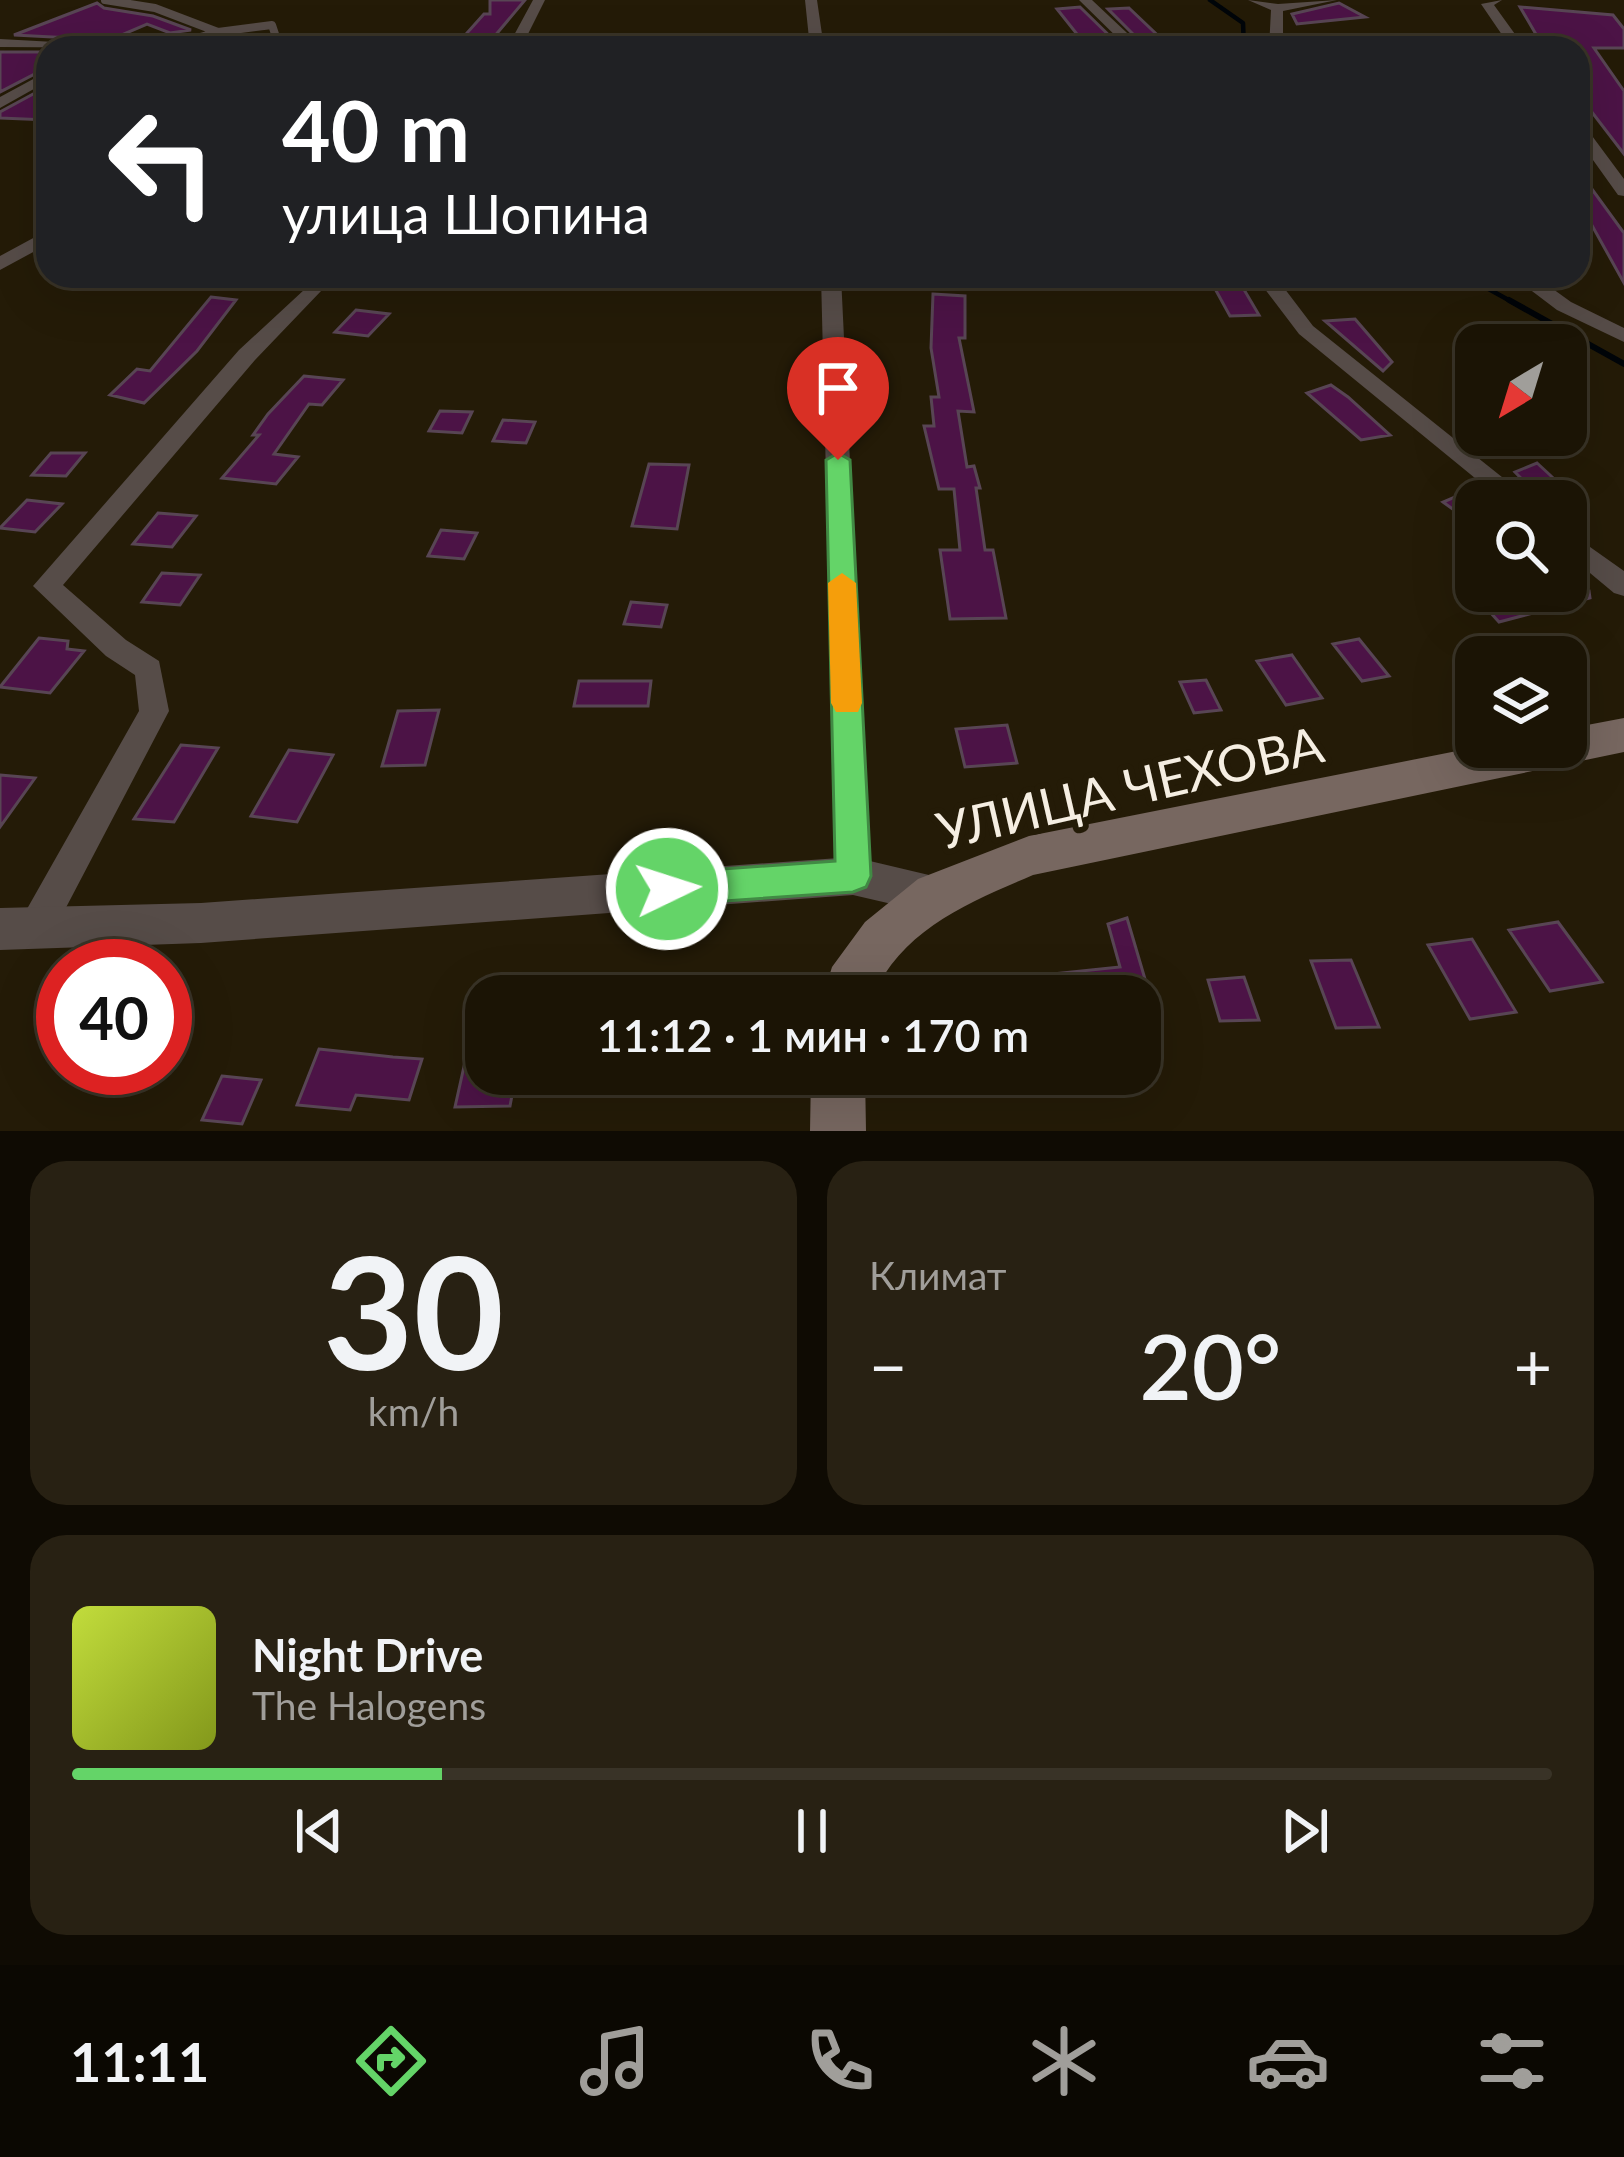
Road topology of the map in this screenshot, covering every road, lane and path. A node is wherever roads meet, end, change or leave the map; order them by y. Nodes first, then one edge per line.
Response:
1 (105, 0) edge
2 (170, 0) edge
3 (539, 0) edge
4 (812, 0) edge
5 (1085, 0) edge
6 (1254, 0) edge
7 (1331, 0) edge
8 (1496, 0) edge
9 (155, 8) junction
10 (1277, 8) junction
11 (218, 32) junction
12 (204, 36) edge
13 (274, 36) edge
14 (520, 36) edge
15 (816, 36) edge
16 (1123, 36) edge
17 (1276, 36) edge
18 (1510, 36) edge
19 (0, 43) edge
20 (36, 45) edge
21 (36, 82) edge
22 (4, 100) edge
23 (36, 100) edge
24 (1590, 144) edge
25 (1624, 191) edge
26 (36, 243) edge
27 (0, 263) edge
28 (313, 288) edge
29 (831, 288) edge
30 (1274, 288) edge
31 (1539, 288) edge
32 (1624, 335) edge
33 (1493, 480) edge
34 (1587, 556) edge
35 (1624, 586) edge
36 (1624, 735) edge
37 (1587, 743) edge
38 (1462, 768) edge
39 (853, 876) junction
40 (935, 894) junction
41 (18, 928) edge
42 (856, 975) edge
43 (838, 1095) edge
44 (838, 1131) edge

1 - 9 lane
2 - 9 lane
3 - 14 street
4 - 15 street
5 - 16 street
6 - 10 street
7 - 10 street
8 - 18 street
9 - 11 lane
10 - 17 street
11 - 12 lane
11 - 13 lane
19 - 20 street
21 - 22 street
22 - 23 street
24 - 25 street
26 - 27 street
28 - 41 street
29 - 39 street
30 - 33 street
31 - 32 street
34 - 35 street
36 - 37 main road, УЛИЦА ЧЕХОВА
38 - 40 main road, УЛИЦА ЧЕХОВА
39 - 40 street, УЛИЦА ЧЕХОВА
39 - 41 street, УЛИЦА ЧЕХОВА
40 - 42 main road
43 - 44 main road

